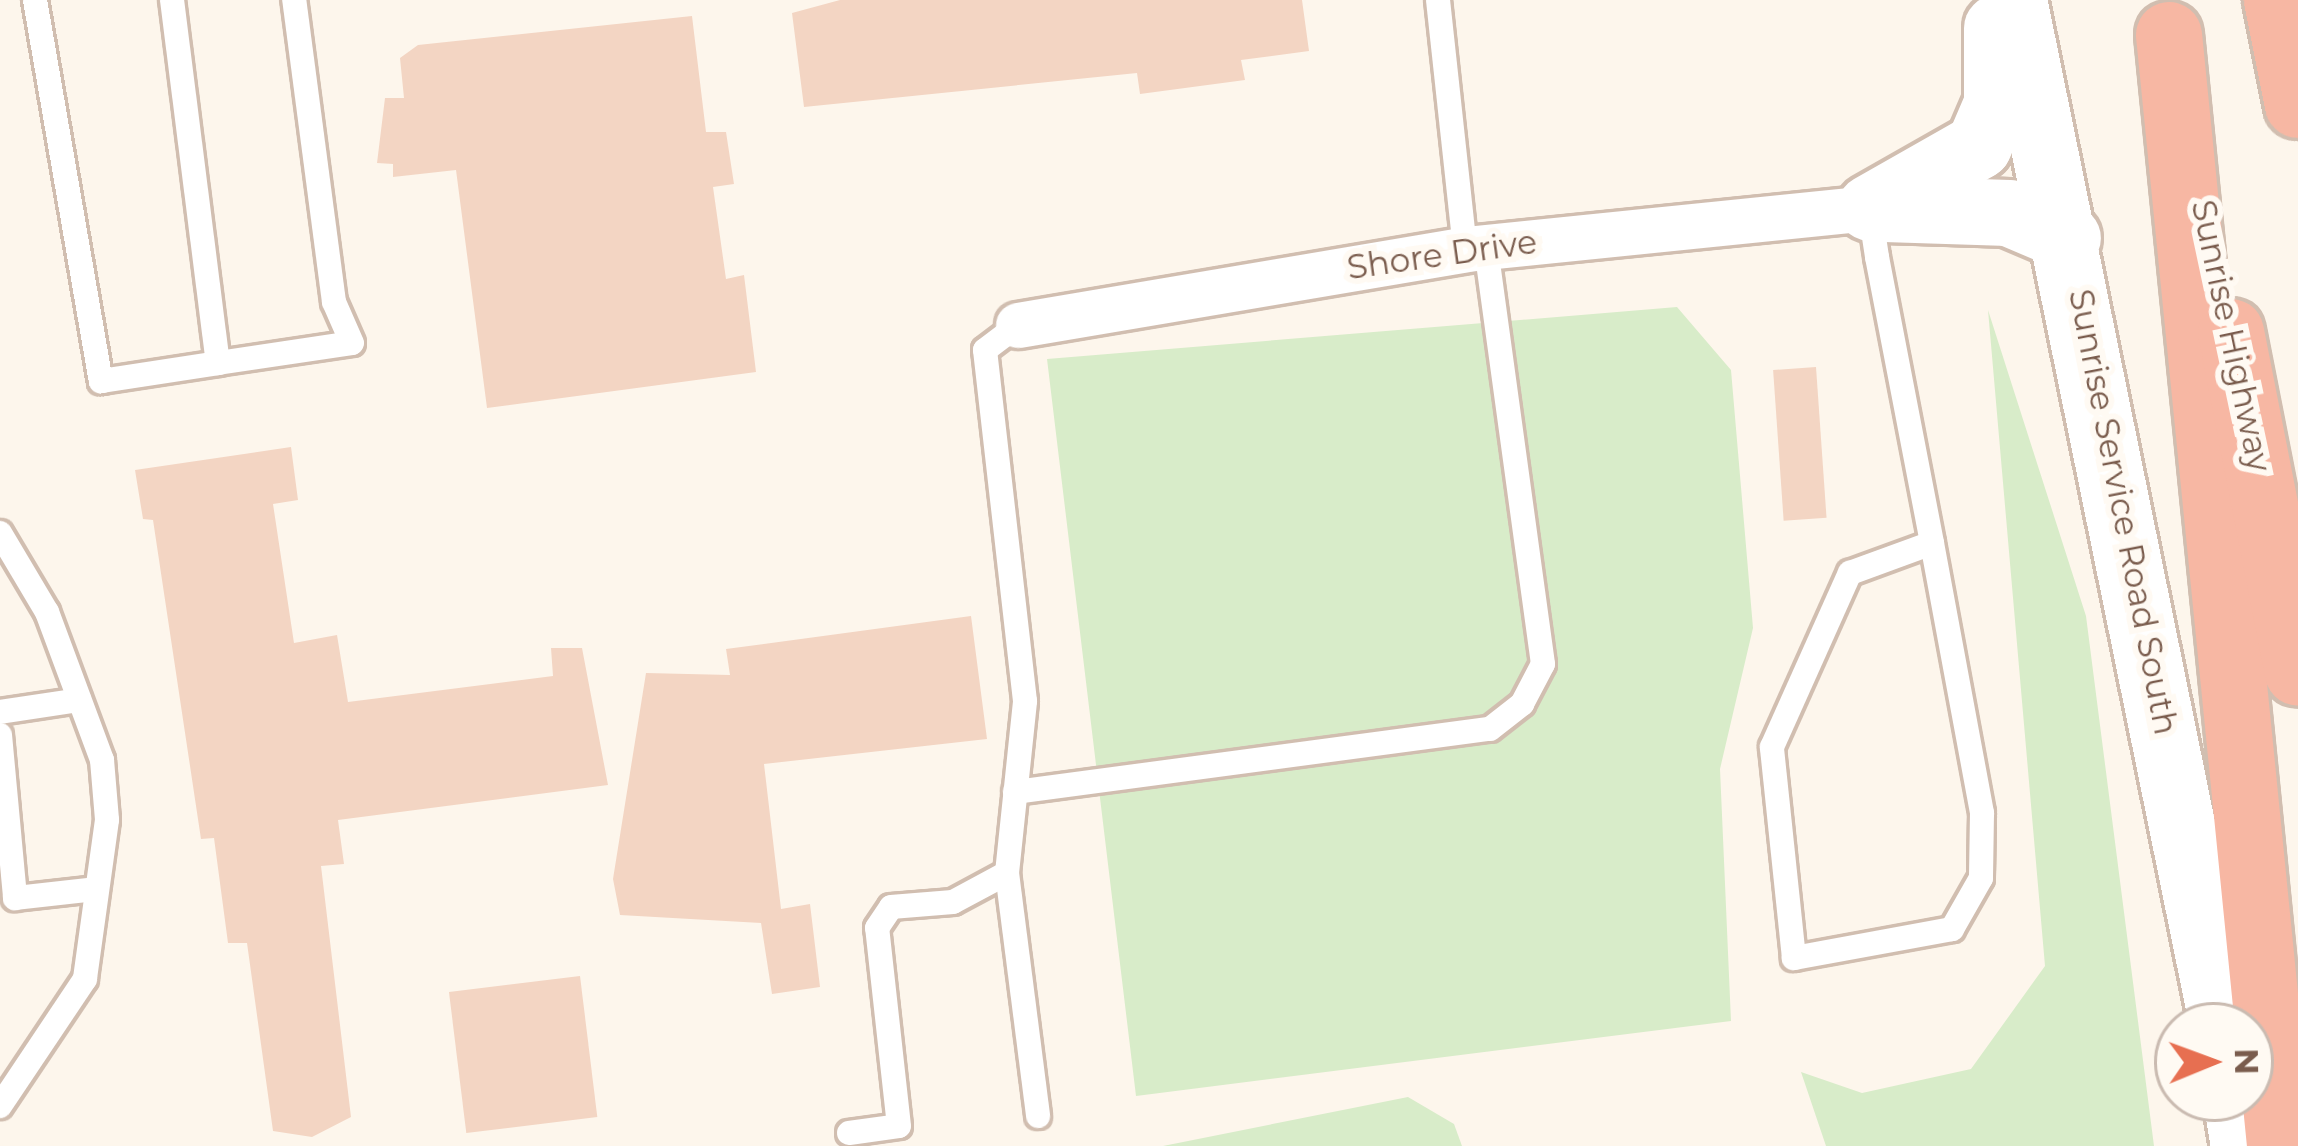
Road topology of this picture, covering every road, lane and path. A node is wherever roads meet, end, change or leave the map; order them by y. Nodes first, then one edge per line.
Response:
1 (35, 0) edge
2 (172, 0) edge
3 (294, 0) edge
4 (1438, 0) edge
5 (1994, 0) edge
6 (2014, 0) edge
7 (2277, 0) edge
8 (2165, 18) edge
9 (2298, 105) edge
10 (1870, 208) junction
11 (2068, 238) junction
12 (1475, 247) junction
13 (1018, 325) joint
14 (218, 363) junction
15 (0, 533) edge
16 (1932, 543) junction
17 (2298, 672) edge
18 (79, 700) junction
19 (0, 712) edge
20 (0, 735) edge
21 (1016, 792) junction
22 (1007, 873) junction
23 (97, 889) junction
24 (2218, 1002) edge
25 (0, 1106) edge
26 (1038, 1115) dead end
27 (849, 1132) dead end
28 (2280, 1146) edge

1 - 14 lane
2 - 14 lane
3 - 14 lane
4 - 12 lane
5 - 10 main road
6 - 11 main road, Sunrise Service Road South
7 - 9 highway
8 - 17 highway, Sunrise Highway
8 - 28 highway
10 - 11 main road
10 - 12 street, Shore Drive
10 - 16 lane
11 - 24 main road, Sunrise Service Road South
12 - 13 street, Shore Drive
12 - 21 lane
13 - 21 lane
15 - 18 lane
16 - 16 lane
18 - 19 lane
18 - 23 lane
20 - 23 lane
21 - 22 lane
22 - 26 lane
22 - 27 lane
23 - 25 lane

